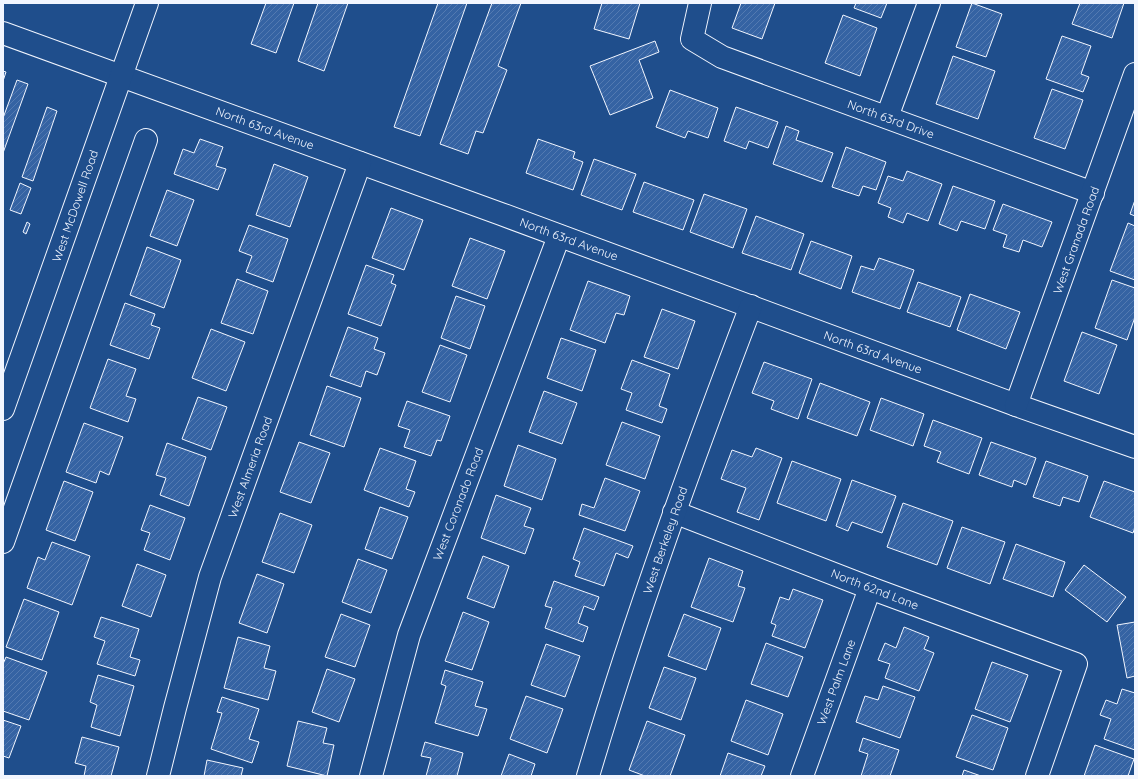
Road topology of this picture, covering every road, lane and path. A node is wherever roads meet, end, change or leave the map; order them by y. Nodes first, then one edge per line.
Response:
1 (147, 3) edge
2 (700, 3) edge
3 (929, 3) edge
4 (3, 33) edge
5 (1135, 74) edge
6 (121, 77) junction
7 (887, 117) junction
8 (146, 140) dead end
9 (360, 163) junction
10 (1093, 193) junction
11 (559, 236) junction
12 (751, 306) junction
13 (1016, 405) junction
14 (3, 409) edge
15 (1135, 447) edge
16 (674, 512) junction
17 (3, 542) edge
18 (870, 588) junction
19 (158, 776) edge
20 (371, 776) edge
21 (588, 776) edge
22 (802, 776) edge
23 (1037, 776) edge

1 - 6 street, West McDowell Road
2 - 7 street, North 63rd Drive
3 - 7 street
4 - 6 street, North 63rd Avenue
5 - 10 street, West Granada Road
6 - 9 street, North 63rd Avenue
6 - 14 street, West McDowell Road
7 - 10 street, North 63rd Drive
8 - 17 street
9 - 11 street, North 63rd Avenue
9 - 19 street, West Almeria Road
10 - 13 street, West Granada Road
11 - 12 street, North 63rd Avenue
11 - 20 street, West Coronado Road
12 - 13 street, North 63rd Avenue
12 - 16 street, West Berkeley Road
13 - 15 street, North 63rd Avenue
16 - 18 street, North 62nd Lane
16 - 21 street, West Berkeley Road
18 - 22 street, West Palm Lane
18 - 23 street, North 62nd Lane

